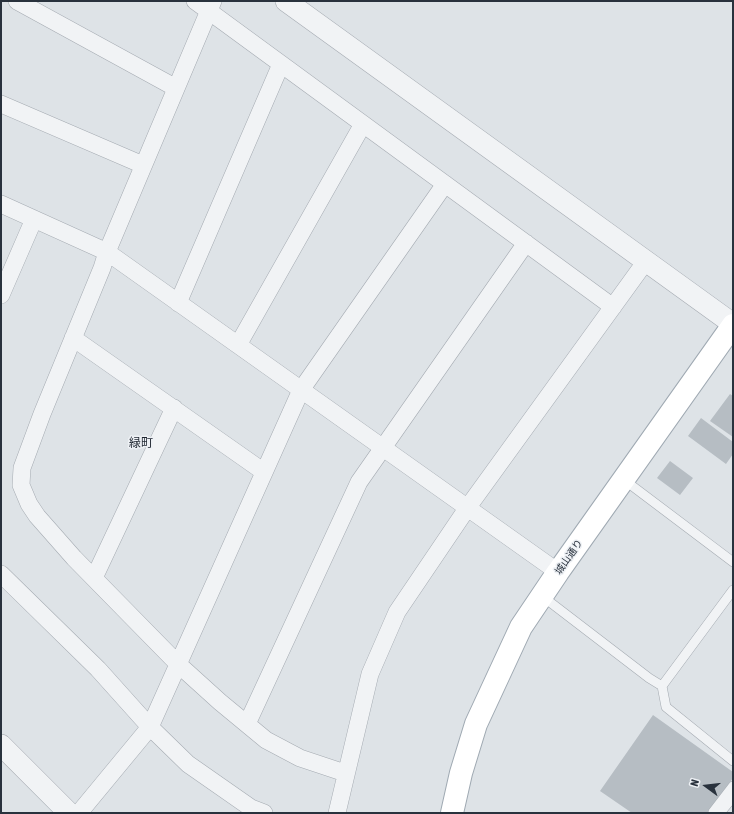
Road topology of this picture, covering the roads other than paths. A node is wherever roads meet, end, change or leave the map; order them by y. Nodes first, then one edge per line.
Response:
1 (17, 1) edge
2 (195, 1) edge
3 (286, 1) edge
4 (211, 6) edge
5 (281, 64) junction
6 (176, 88) junction
7 (1, 104) edge
8 (363, 124) junction
9 (143, 165) junction
10 (445, 184) junction
11 (1, 204) edge
12 (34, 219) junction
13 (526, 243) junction
14 (107, 252) junction
15 (646, 261) junction
16 (1, 295) edge
17 (178, 303) junction
18 (613, 307) junction
19 (733, 325) edge
20 (74, 338) junction
21 (238, 346) junction
22 (301, 390) junction
23 (174, 408) junction
24 (382, 447) junction
25 (264, 472) junction
26 (623, 479) junction
27 (468, 507) junction
28 (733, 562) edge
29 (558, 572) junction
30 (1, 574) edge
31 (94, 578) junction
32 (733, 590) edge
33 (542, 596) junction
34 (178, 664) junction
35 (662, 686) junction
36 (247, 724) junction
37 (150, 727) junction
38 (1, 745) edge
39 (733, 761) edge
40 (345, 773) junction
41 (733, 786) edge
42 (733, 797) edge
43 (69, 813) edge
44 (79, 813) edge
45 (264, 813) edge
46 (337, 813) edge
47 (452, 813) edge
48 (715, 813) edge
49 (720, 813) edge

1 - 6 street
2 - 4 street
3 - 15 street
4 - 5 street
4 - 6 street
5 - 8 street
5 - 17 street
6 - 9 street
7 - 9 street
8 - 10 street
8 - 21 street
9 - 14 street
10 - 13 street
10 - 22 street
11 - 12 street
12 - 14 street
12 - 16 street
13 - 18 street
13 - 24 street
14 - 17 street
14 - 20 street
15 - 18 street
15 - 19 street
17 - 21 street
18 - 27 street
19 - 26 main road, 城山通り
20 - 23 street
20 - 31 street
21 - 22 street
22 - 24 street
22 - 25 street
23 - 25 street
23 - 31 street
24 - 27 street
24 - 36 street
25 - 34 street
26 - 28 lane
26 - 29 main road, 城山通り
27 - 29 street
27 - 40 street
29 - 33 main road, 城山通り
30 - 37 street
31 - 34 street
32 - 35 lane
33 - 35 lane
33 - 47 main road, 城山通り
34 - 36 street
34 - 37 street
35 - 39 lane
36 - 40 street
37 - 44 street
37 - 45 street
38 - 43 street
40 - 46 street
41 - 48 lane
42 - 49 lane

